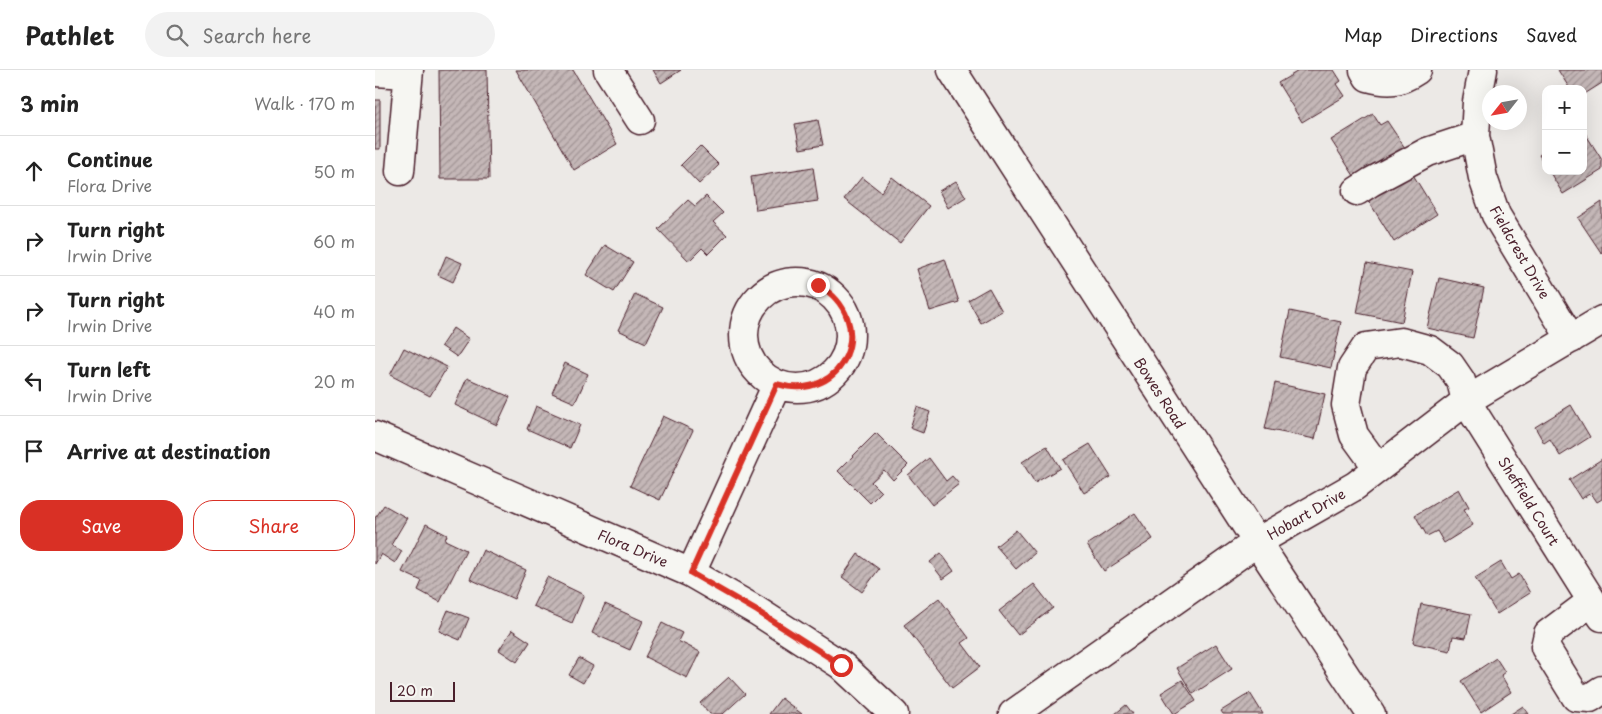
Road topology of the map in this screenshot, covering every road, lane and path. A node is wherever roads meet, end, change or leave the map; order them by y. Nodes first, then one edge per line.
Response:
1 (608, 70) edge
2 (952, 70) edge
3 (1364, 70) edge
4 (1417, 70) edge
5 (1483, 70) edge
6 (375, 72) edge
7 (408, 72) edge
8 (640, 120) dead end
9 (1475, 136) junction
10 (400, 172) dead end
11 (1357, 191) dead end
12 (1602, 320) edge
13 (1571, 339) junction
14 (777, 384) dead end
15 (1466, 401) junction
16 (375, 436) edge
17 (1379, 468) junction
18 (1257, 542) junction
19 (691, 573) junction
20 (1597, 609) edge
21 (1602, 690) edge
22 (894, 714) edge
23 (1013, 714) edge
24 (1371, 714) edge

1 - 8 street
2 - 18 street, Bowes Road
3 - 4 street
5 - 9 street, Fieldcrest Drive
6 - 7 street
7 - 10 street
9 - 11 street
9 - 13 street, Fieldcrest Drive
12 - 13 street, Hobart Drive
13 - 15 street, Hobart Drive
14 - 19 street
15 - 17 street, Hobart Drive
15 - 17 street
15 - 20 street, Sheffield Court
16 - 19 street, Flora Drive
17 - 18 street, Hobart Drive
18 - 23 street, Hobart Drive
18 - 24 street, Bowes Road
19 - 22 street, Flora Drive
20 - 21 street, Sheffield Court

